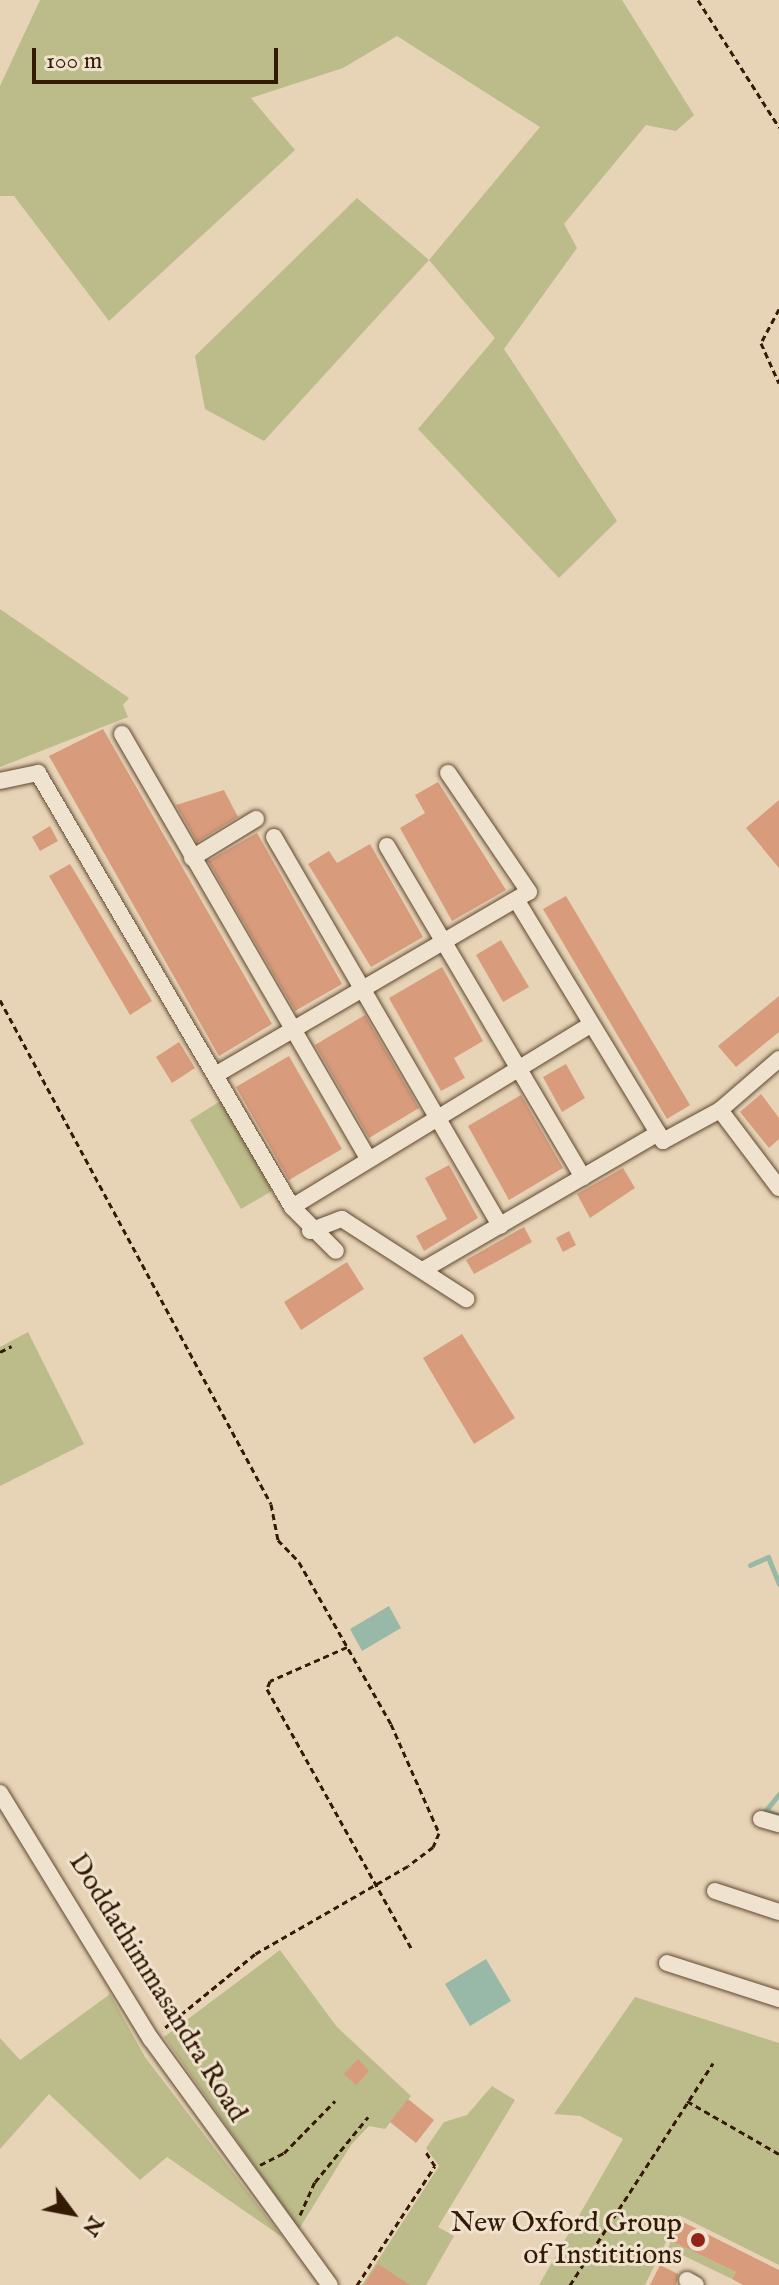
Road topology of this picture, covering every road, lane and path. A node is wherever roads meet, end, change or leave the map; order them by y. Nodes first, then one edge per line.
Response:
1 (698, 0) edge
2 (779, 127) edge
3 (779, 309) edge
4 (779, 383) edge
5 (122, 734) dead end
6 (448, 773) dead end
7 (0, 781) edge
8 (256, 819) dead end
9 (274, 837) dead end
10 (387, 846) dead end
11 (192, 858) junction
12 (517, 901) junction
13 (444, 944) junction
14 (367, 990) junction
15 (0, 1000) edge
16 (592, 1024) junction
17 (292, 1034) junction
18 (779, 1059) edge
19 (519, 1068) junction
20 (217, 1074) junction
21 (720, 1110) junction
22 (439, 1117) junction
23 (658, 1133) junction
24 (369, 1160) junction
25 (583, 1177) junction
26 (779, 1188) edge
27 (292, 1207) junction
28 (500, 1226) junction
29 (310, 1231) junction
30 (336, 1251) dead end
31 (423, 1270) junction
32 (466, 1299) dead end
33 (12, 1346) dead end
34 (0, 1352) edge
35 (347, 1647) junction
36 (0, 1793) edge
37 (761, 1819) dead end
38 (779, 1824) edge
39 (374, 1884) junction
40 (715, 1891) dead end
41 (779, 1912) edge
42 (412, 1950) dead end
43 (667, 1963) dead end
44 (779, 1999) edge
45 (151, 2039) junction
46 (713, 2063) dead end
47 (335, 2101) dead end
48 (687, 2101) junction
49 (368, 2117) dead end
50 (426, 2152) dead end
51 (779, 2154) edge
52 (245, 2172) junction
53 (290, 2230) junction
54 (330, 2285) edge
55 (357, 2285) edge
56 (570, 2285) edge

1 - 2 path
3 - 4 path
5 - 11 street
6 - 12 street
7 - 20 street
8 - 11 street
9 - 14 street
10 - 13 street
11 - 17 street
12 - 13 street
12 - 16 street
13 - 14 street
13 - 19 street
14 - 17 street
14 - 22 street
15 - 35 path
16 - 19 street
16 - 23 street
17 - 20 street
17 - 24 street
18 - 21 street
19 - 22 street
19 - 25 street
20 - 27 street
21 - 23 street
21 - 26 street
22 - 24 street
22 - 28 street
23 - 25 street
24 - 27 street
25 - 28 street
27 - 29 street
28 - 31 street
29 - 30 street
29 - 31 street
31 - 32 street
33 - 34 path
35 - 39 path
35 - 39 path
36 - 45 street, Doddathimmasandra Road
37 - 38 street
39 - 42 path
39 - 45 path
40 - 41 street
43 - 44 street
45 - 52 street, Doddathimmasandra Road
46 - 48 path
47 - 52 path
48 - 51 path
48 - 56 path
49 - 53 path
50 - 55 path
52 - 53 street, Doddathimmasandra Road
53 - 54 street, Doddathimmasandra Road

